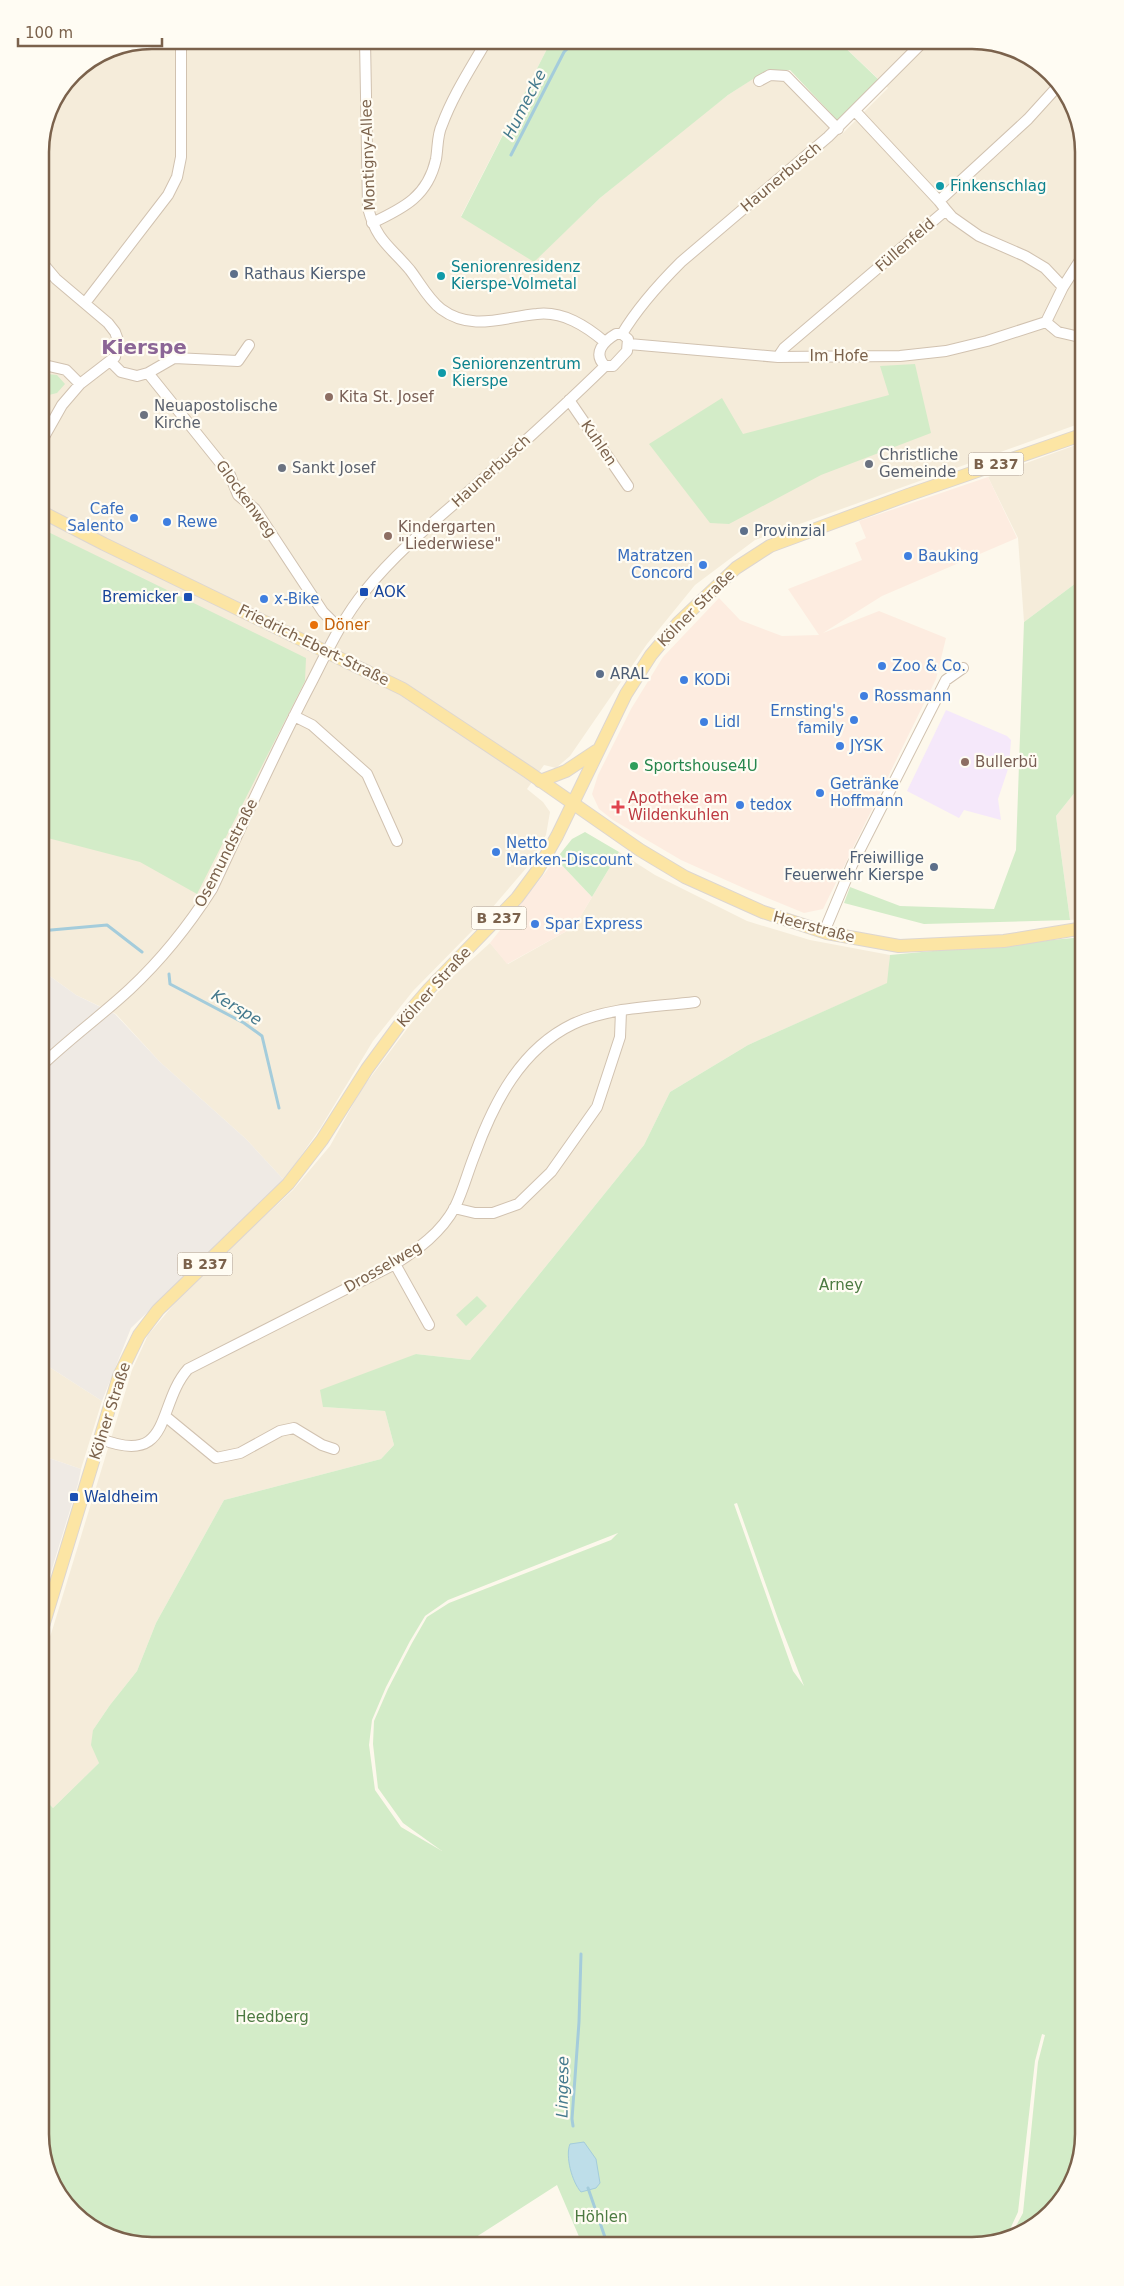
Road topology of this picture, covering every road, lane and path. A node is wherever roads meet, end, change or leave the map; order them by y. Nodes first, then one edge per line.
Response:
1 (181, 49) edge
2 (365, 49) edge
3 (482, 49) edge
4 (916, 49) edge
5 (759, 81) dead end
6 (1055, 90) edge
7 (855, 111) junction
8 (838, 129) junction
9 (939, 201) junction
10 (946, 210) junction
11 (372, 223) junction
12 (1075, 268) edge
13 (49, 271) edge
14 (1063, 287) junction
15 (85, 303) junction
16 (1046, 322) junction
17 (622, 334) junction
18 (1075, 336) edge
19 (605, 342) junction
20 (629, 344) junction
21 (249, 345) dead end
22 (778, 357) junction
23 (110, 361) junction
24 (49, 366) edge
25 (605, 366) junction
26 (148, 373) junction
27 (80, 384) junction
28 (569, 400) junction
29 (49, 428) edge
30 (1075, 437) edge
31 (628, 486) dead end
32 (49, 516) edge
33 (339, 628) junction
34 (327, 650) junction
35 (963, 668) dead end
36 (294, 716) junction
37 (598, 749) junction
38 (540, 780) junction
39 (572, 804) junction
40 (397, 841) dead end
41 (1075, 929) edge
42 (824, 932) junction
43 (696, 1002) dead end
44 (621, 1011) junction
45 (49, 1059) edge
46 (454, 1208) junction
47 (395, 1264) junction
48 (429, 1325) dead end
49 (166, 1416) junction
50 (101, 1439) junction
51 (334, 1449) dead end
52 (49, 1607) edge

1 - 15 street
2 - 11 street, Montigny-Allee
3 - 11 street
4 - 7 street, Haunerbusch
5 - 8 street
6 - 9 street, Füllenfeld
7 - 8 street, Haunerbusch
7 - 9 street
8 - 17 street, Haunerbusch
9 - 10 street, Füllenfeld
10 - 14 street
10 - 22 street, Füllenfeld
11 - 19 street, Montigny-Allee
12 - 14 street
13 - 15 street
14 - 16 street
15 - 23 street
16 - 18 street
16 - 22 street, Im Hofe
17 - 19 street
17 - 20 street
19 - 25 street
20 - 22 street, Im Hofe
20 - 25 street
21 - 26 street
23 - 26 street
23 - 27 street
24 - 27 street
25 - 28 street, Haunerbusch
26 - 33 street, Glockenweg
27 - 29 street
28 - 31 street, Kuhlen
28 - 33 street, Haunerbusch
30 - 37 main road, Kölner Straße / B 237
32 - 34 main road, Friedrich-Ebert-Straße
33 - 34 street, Haunerbusch
34 - 36 street, Osemundstraße
34 - 38 main road, Friedrich-Ebert-Straße
35 - 42 street
36 - 40 street
36 - 45 street, Osemundstraße
37 - 38 main road
37 - 39 main road, Kölner Straße / B 237
38 - 39 main road, Friedrich-Ebert-Straße
39 - 42 main road, Heerstraße
39 - 50 main road, Kölner Straße / B 237
41 - 42 main road, Heerstraße
43 - 44 street, Drosselweg
44 - 46 street, Drosselweg
44 - 46 street
46 - 47 street, Drosselweg
47 - 48 street
47 - 49 street, Drosselweg
49 - 50 street, Drosselweg
49 - 51 street
50 - 52 main road, Kölner Straße / B 237

